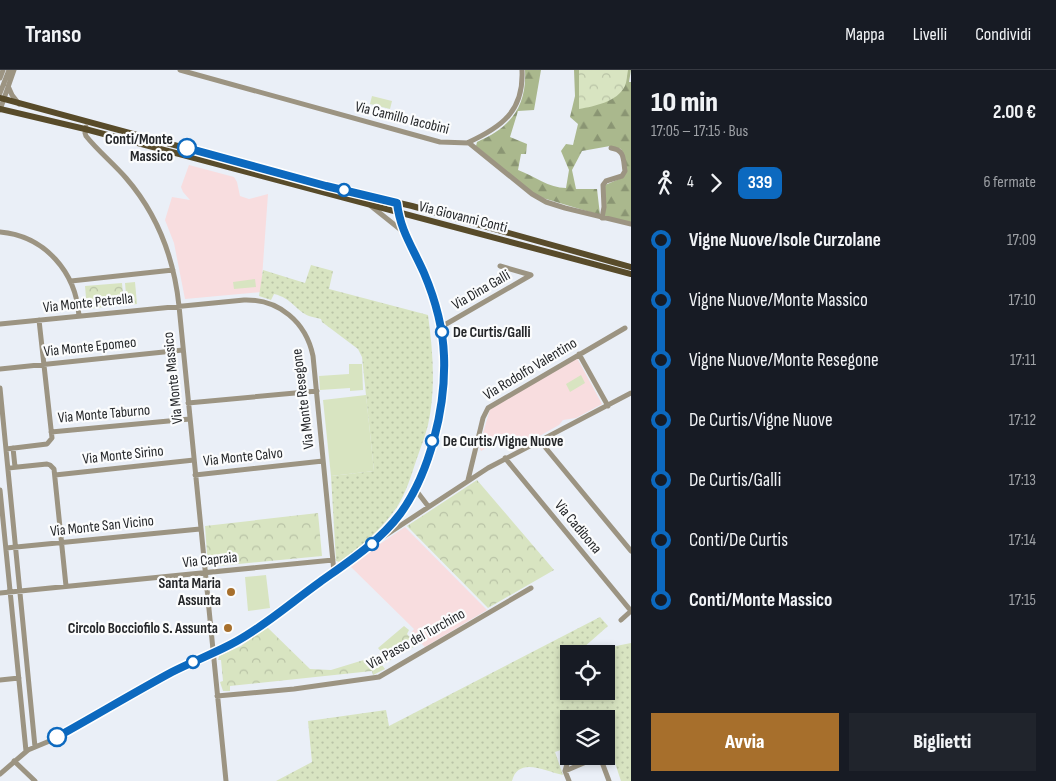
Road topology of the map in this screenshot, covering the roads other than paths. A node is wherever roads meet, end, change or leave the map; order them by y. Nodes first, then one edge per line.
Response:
1 (3, 70) edge
2 (10, 70) edge
3 (14, 70) edge
4 (180, 70) edge
5 (522, 70) edge
6 (0, 78) edge
7 (8, 85) junction
8 (1, 97) edge
9 (19, 104) junction
10 (0, 109) edge
11 (72, 118) junction
12 (88, 122) junction
13 (70, 126) junction
14 (85, 129) junction
15 (467, 143) junction
16 (611, 148) dead end
17 (397, 203) junction
18 (370, 205) junction
19 (398, 213) junction
20 (602, 218) junction
21 (631, 224) edge
22 (0, 232) edge
23 (404, 232) junction
24 (500, 266) dead end
25 (631, 267) edge
26 (173, 270) junction
27 (631, 274) edge
28 (71, 281) junction
29 (178, 306) junction
30 (79, 316) junction
31 (39, 320) junction
32 (0, 324) edge
33 (441, 327) junction
34 (624, 328) dead end
35 (183, 350) junction
36 (579, 354) junction
37 (44, 364) junction
38 (0, 369) edge
39 (0, 388) edge
40 (317, 391) junction
41 (631, 393) edge
42 (188, 403) junction
43 (608, 406) junction
44 (190, 419) junction
45 (51, 432) junction
46 (540, 441) junction
47 (14, 448) junction
48 (6, 449) junction
49 (7, 457) junction
50 (0, 458) edge
51 (505, 458) junction
52 (194, 460) junction
53 (323, 461) junction
54 (16, 467) junction
55 (8, 468) junction
56 (55, 475) junction
57 (195, 475) junction
58 (468, 480) junction
59 (415, 489) junction
60 (0, 490) edge
61 (0, 495) edge
62 (12, 503) junction
63 (2, 504) junction
64 (428, 506) junction
65 (2, 528) edge
66 (200, 529) junction
67 (62, 542) junction
68 (372, 544) junction
69 (16, 547) junction
70 (6, 548) junction
71 (631, 551) edge
72 (0, 560) edge
73 (7, 560) junction
74 (333, 560) junction
75 (334, 572) junction
76 (205, 573) junction
77 (66, 586) junction
78 (531, 588) dead end
79 (20, 591) junction
80 (10, 592) junction
81 (0, 593) edge
82 (631, 611) edge
83 (621, 620) dead end
84 (212, 653) junction
85 (19, 678) junction
86 (0, 680) edge
87 (217, 696) junction
88 (35, 747) junction
89 (26, 751) junction
90 (14, 761) junction
91 (567, 765) edge
92 (578, 765) edge
93 (603, 765) edge
94 (565, 770) junction
95 (0, 774) edge
96 (35, 781) edge
97 (226, 781) edge
98 (569, 781) edge
99 (609, 781) edge

1 - 6 street
2 - 8 street
3 - 7 street
4 - 15 street, Via Camillo Iacobini
5 - 15 street
7 - 8 street
7 - 9 street
8 - 9 main road
8 - 10 street
9 - 11 main road
10 - 13 main road
11 - 12 main road
11 - 13 street
12 - 14 street
12 - 17 main road, Via Giovanni Conti
13 - 14 main road
14 - 18 main road, Via Giovanni Conti
14 - 26 street, Via Monte Massico
15 - 20 street, Via Camillo Iacobini
16 - 20 street
17 - 19 street
17 - 25 main road, Via Giovanni Conti
18 - 19 main road, Via Giovanni Conti
18 - 23 street
19 - 23 street
19 - 27 main road, Via Giovanni Conti
20 - 21 street, Via Camillo Iacobini
22 - 28 street
23 - 33 street
24 - 33 street, Via Dina Galli
26 - 28 street
26 - 29 street, Via Monte Massico
28 - 30 street
29 - 30 street, Via Monte Petrella
29 - 35 street, Via Monte Massico
29 - 40 street, Via Monte Resegone
30 - 31 street, Via Monte Petrella
31 - 32 street, Via Monte Petrella
31 - 37 street
33 - 59 street
34 - 36 street, Via Rodolfo Valentino
35 - 37 street, Via Monte Epomeo
35 - 42 street, Via Monte Massico
36 - 43 street
36 - 58 street, Via Rodolfo Valentino
37 - 38 street, Via Monte Epomeo
37 - 45 street
39 - 48 street
40 - 42 street
40 - 53 street, Via Monte Resegone
41 - 43 street
42 - 44 street, Via Monte Massico
43 - 46 street
44 - 45 street, Via Monte Taburno
44 - 52 street, Via Monte Massico
45 - 47 street
46 - 51 street
46 - 71 street
47 - 48 street
47 - 54 street
48 - 49 street
49 - 50 street
49 - 55 street
51 - 58 street
51 - 82 street, Via Cadibona
52 - 56 street, Via Monte Sirino
52 - 57 street, Via Monte Massico
53 - 57 street, Via Monte Calvo
53 - 74 street, Via Monte Resegone
54 - 55 street
54 - 56 street
55 - 62 street
56 - 67 street
57 - 66 street, Via Monte Massico
58 - 64 street
59 - 64 street
59 - 68 street
60 - 61 street
61 - 63 street
62 - 63 street
62 - 69 street
63 - 65 street
64 - 68 street
65 - 70 street
66 - 67 street, Via Monte San Vicino
66 - 76 street, Via Monte Massico
67 - 69 street, Via Monte San Vicino
67 - 77 street
68 - 75 street
69 - 70 street, Via Monte San Vicino
69 - 79 street
70 - 73 street
72 - 73 street
73 - 80 street
74 - 75 street, Via Monte Resegone
74 - 76 street, Via Capraia
75 - 84 street
76 - 77 street, Via Capraia
76 - 84 street, Via Monte Massico
77 - 79 street, Via Capraia
78 - 87 street, Via Passo del Turchino
79 - 80 street, Via Capraia
79 - 88 street
80 - 81 street, Via Capraia
80 - 85 street
82 - 83 street
84 - 87 street, Via Monte Massico
84 - 88 street
85 - 86 street
85 - 89 street
87 - 97 street, Via Monte Massico
88 - 89 street
89 - 90 street
90 - 95 street
90 - 96 street
91 - 94 street
92 - 94 street
93 - 99 street
94 - 98 street

